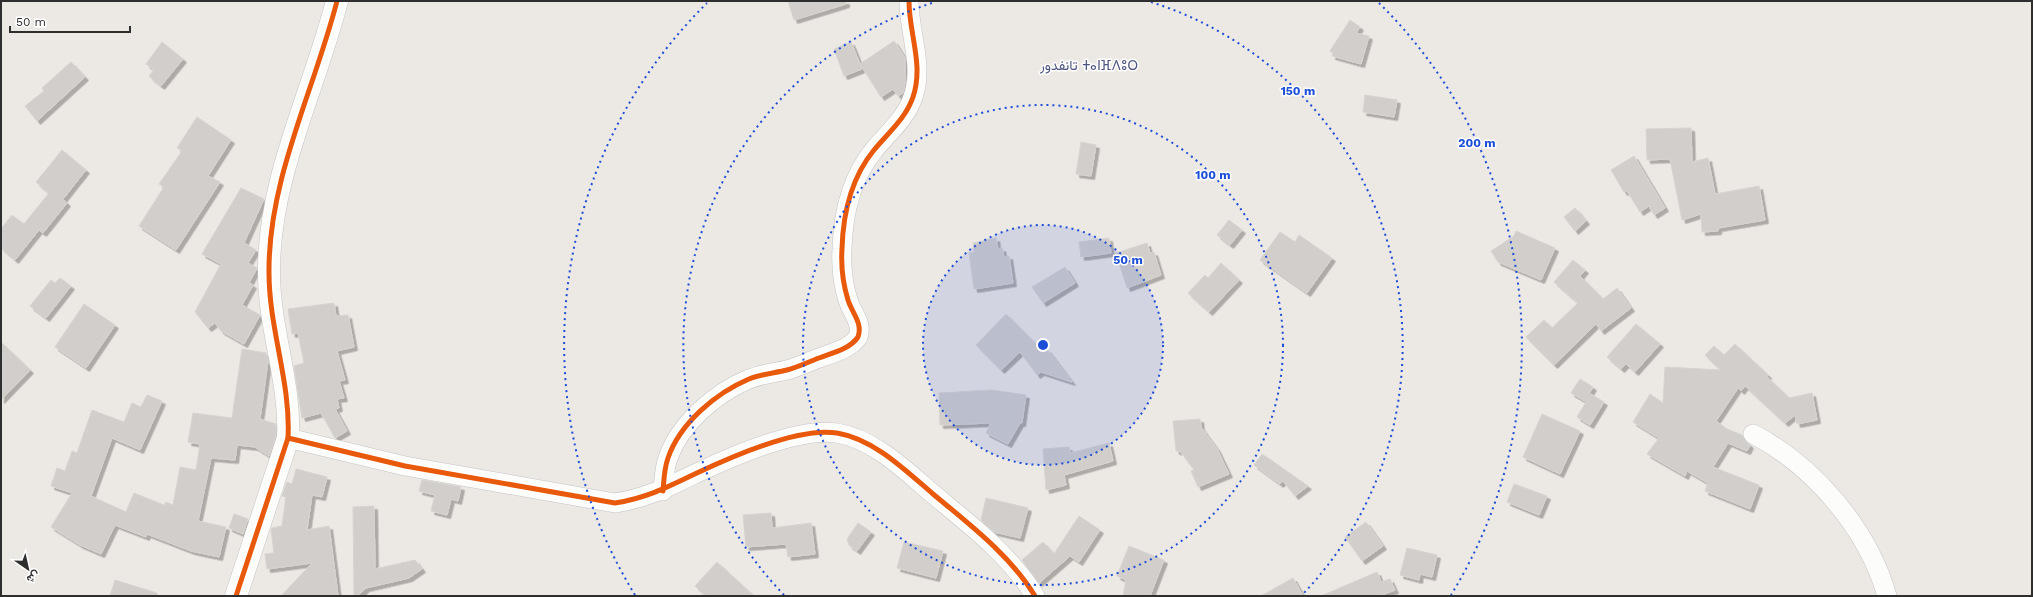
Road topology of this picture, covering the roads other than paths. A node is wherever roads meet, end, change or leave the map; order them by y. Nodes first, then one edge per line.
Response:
1 (337, 1) edge
2 (909, 1) edge
3 (1753, 434) dead end
4 (288, 438) junction
5 (662, 491) junction
6 (236, 596) edge
7 (1035, 596) edge
8 (1887, 596) edge

1 - 4 street
2 - 5 street
3 - 8 street
4 - 5 street
4 - 6 street
5 - 7 street

